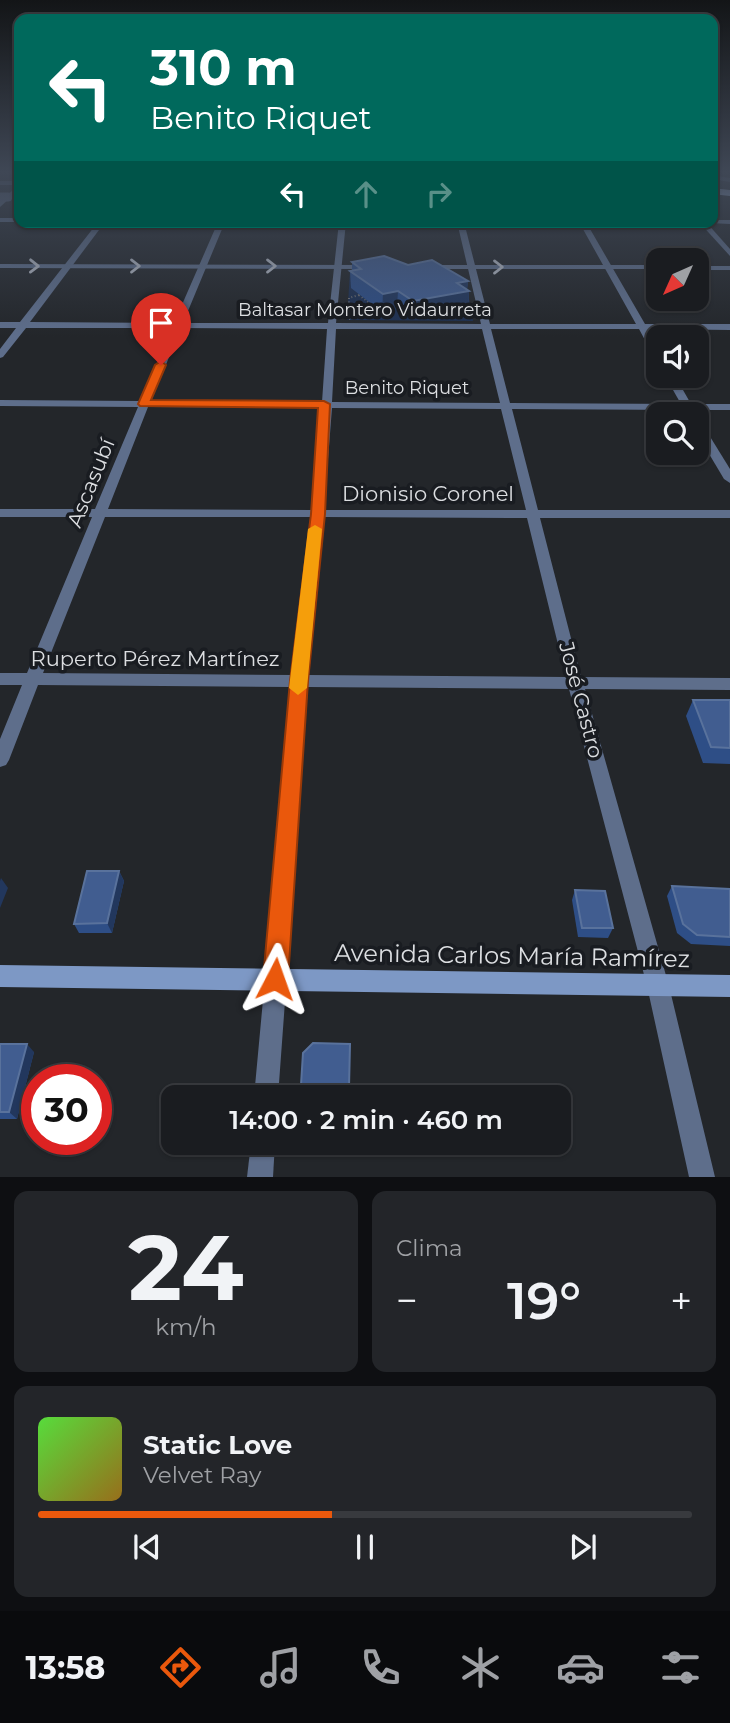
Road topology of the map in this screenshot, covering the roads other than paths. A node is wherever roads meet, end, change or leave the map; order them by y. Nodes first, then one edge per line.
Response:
1 (97, 228) edge
2 (219, 228) edge
3 (342, 228) edge
4 (462, 228) edge
5 (585, 228) edge
6 (707, 228) edge
7 (730, 254) edge
8 (0, 266) edge
9 (203, 266) junction
10 (337, 266) junction
11 (67, 267) junction
12 (378, 267) edge
13 (419, 267) edge
14 (474, 267) junction
15 (608, 267) junction
16 (646, 267) edge
17 (709, 268) edge
18 (730, 268) edge
19 (0, 325) edge
20 (23, 325) junction
21 (177, 326) junction
22 (330, 326) junction
23 (488, 326) junction
24 (642, 327) junction
25 (730, 327) edge
26 (646, 334) edge
27 (0, 355) edge
28 (0, 403) edge
29 (144, 404) junction
30 (324, 404) junction
31 (506, 406) junction
32 (730, 407) edge
33 (709, 409) edge
34 (646, 410) edge
35 (709, 444) edge
36 (730, 480) edge
37 (0, 513) edge
38 (100, 513) junction
39 (318, 514) junction
40 (534, 514) junction
41 (730, 514) edge
42 (0, 679) edge
43 (34, 680) junction
44 (299, 681) junction
45 (575, 683) junction
46 (730, 684) edge
47 (0, 760) edge
48 (0, 976) edge
49 (275, 979) junction
50 (658, 986) junction
51 (730, 986) edge
52 (267, 1085) edge
53 (262, 1155) edge
54 (260, 1177) edge
55 (702, 1177) edge

1 - 11 street
2 - 9 street, Ascasubí
3 - 10 street
4 - 14 street, José Castro
5 - 15 street
6 - 7 street
8 -> 11 street
9 -> 10 street
11 -> 9 street
9 - 21 street, Ascasubí
10 - 12 street
10 - 22 street
11 - 20 street
13 - 14 street
14 -> 15 street
14 - 23 street, José Castro
15 - 16 street
15 - 24 street
17 - 18 street
19 - 20 street, Baltasar Montero Vidaurreta
20 - 21 street, Baltasar Montero Vidaurreta
20 - 27 street
21 - 22 street, Baltasar Montero Vidaurreta
21 - 29 street, Ascasubí
22 - 23 street, Baltasar Montero Vidaurreta
22 - 30 street
23 - 24 street, Baltasar Montero Vidaurreta
23 - 31 street, José Castro
24 - 25 street, Baltasar Montero Vidaurreta
24 - 26 street
28 - 29 street, Benito Riquet
29 - 30 street, Benito Riquet
29 - 38 street, Ascasubí
30 - 31 street, Benito Riquet
30 - 39 street
31 - 34 street, Benito Riquet
31 - 40 street, José Castro
32 - 33 street, Benito Riquet
35 - 36 street
37 - 38 street, Dionisio Coronel
38 - 39 street, Dionisio Coronel
38 - 43 street, Ascasubí
39 - 40 street, Dionisio Coronel
39 - 44 street
40 - 41 street, Dionisio Coronel
40 - 45 street, José Castro
42 - 43 street, Ruperto Pérez Martínez
43 - 44 street, Ruperto Pérez Martínez
43 - 47 street, Ascasubí
44 - 45 street, Ruperto Pérez Martínez
44 - 49 street
45 - 46 street, Ruperto Pérez Martínez
45 - 50 street, José Castro
48 - 49 main road, Avenida Carlos María Ramírez
49 - 50 main road, Avenida Carlos María Ramírez
49 - 52 street
50 - 51 main road, Avenida Carlos María Ramírez
50 - 55 street, José Castro
53 - 54 street

